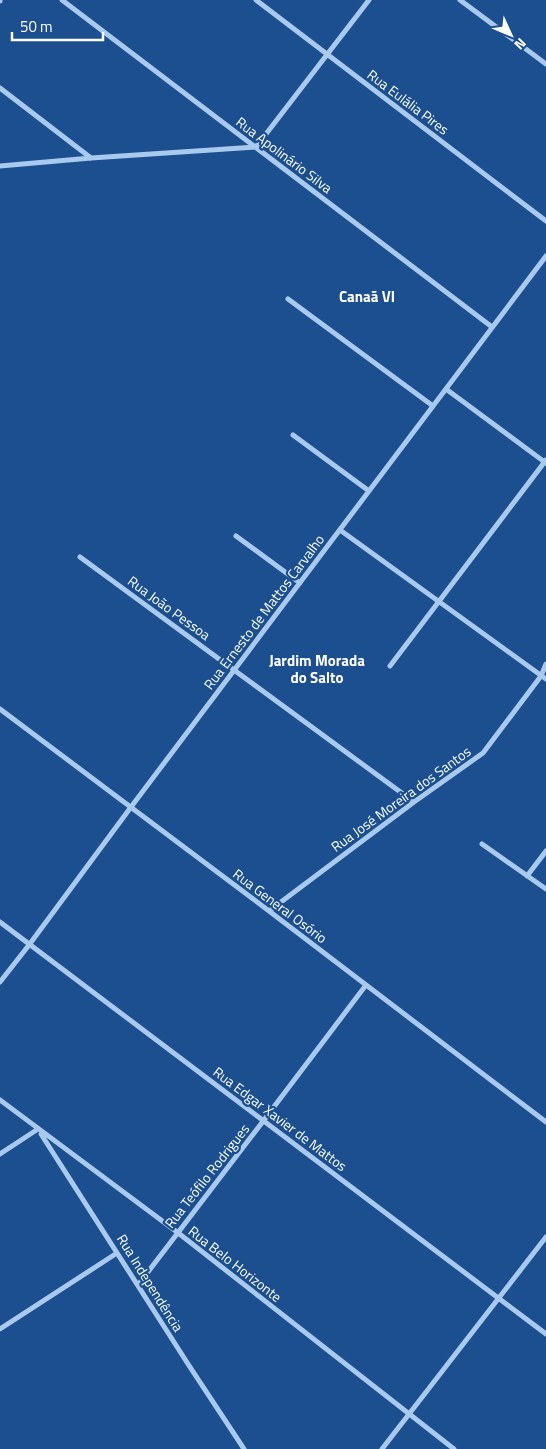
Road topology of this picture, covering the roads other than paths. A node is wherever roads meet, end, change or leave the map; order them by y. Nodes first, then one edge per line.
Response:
1 (62, 0) edge
2 (256, 0) edge
3 (369, 0) edge
4 (460, 0) edge
5 (328, 54) junction
6 (546, 64) edge
7 (0, 88) edge
8 (256, 147) junction
9 (91, 158) junction
10 (0, 166) edge
11 (546, 221) edge
12 (546, 256) edge
13 (288, 299) dead end
14 (492, 327) junction
15 (446, 389) junction
16 (433, 406) junction
17 (294, 436) dead end
18 (546, 462) edge
19 (369, 491) junction
20 (340, 530) junction
21 (236, 536) dead end
22 (80, 557) dead end
23 (300, 583) junction
24 (439, 602) junction
25 (546, 664) edge
26 (390, 666) dead end
27 (234, 670) junction
28 (544, 677) edge
29 (0, 708) edge
30 (414, 802) junction
31 (131, 807) junction
32 (482, 844) dead end
33 (546, 851) edge
34 (527, 876) junction
35 (546, 889) edge
36 (270, 911) junction
37 (0, 922) edge
38 (30, 945) junction
39 (0, 982) edge
40 (366, 985) junction
41 (0, 1100) edge
42 (264, 1120) junction
43 (546, 1122) edge
44 (38, 1129) junction
45 (0, 1154) edge
46 (177, 1232) junction
47 (546, 1237) edge
48 (117, 1253) junction
49 (138, 1285) junction
50 (499, 1299) junction
51 (0, 1329) edge
52 (546, 1334) edge
53 (409, 1415) junction
54 (244, 1449) edge
55 (382, 1449) edge
56 (454, 1449) edge

1 - 8 street, Rua Apolinário Silva
2 - 5 street, Rua Eulália Pires
3 - 5 street
4 - 6 street
5 - 8 street
5 - 11 street, Rua Eulália Pires
7 - 9 street
8 - 9 street
8 - 14 street, Rua Apolinário Silva
9 - 10 street
12 - 14 street, Rua Ernesto de Mattos Carvalho
13 - 16 street
14 - 15 street, Rua Ernesto de Mattos Carvalho
15 - 16 street, Rua Ernesto de Mattos Carvalho
15 - 18 street
16 - 19 street, Rua Ernesto de Mattos Carvalho
17 - 19 street
18 - 24 street
19 - 20 street, Rua Ernesto de Mattos Carvalho
20 - 23 street, Rua Ernesto de Mattos Carvalho
20 - 24 street
21 - 23 street
22 - 27 street, Rua João Pessoa
23 - 27 street, Rua Ernesto de Mattos Carvalho
24 - 26 street
24 - 28 street
25 - 28 street, Rua José Moreira dos Santos
27 - 30 street, Rua João Pessoa
27 - 31 street, Rua Ernesto de Mattos Carvalho
28 - 30 street, Rua José Moreira dos Santos
29 - 31 street, Rua General Osório
30 - 36 street, Rua José Moreira dos Santos
31 - 36 street, Rua General Osório
31 - 38 street, Rua Ernesto de Mattos Carvalho
32 - 34 street
33 - 34 street
34 - 35 street
36 - 40 street, Rua General Osório
37 - 38 street, Rua Edgar Xavier de Mattos
38 - 39 street, Rua Ernesto de Mattos Carvalho
38 - 42 street, Rua Edgar Xavier de Mattos
40 - 42 street, Rua Teófilo Rodrigues
40 - 43 street, Rua General Osório
41 - 44 street, Rua Belo Horizonte
42 - 46 street, Rua Teófilo Rodrigues
42 - 50 street, Rua Edgar Xavier de Mattos
44 - 45 street
44 - 46 street, Rua Belo Horizonte
44 - 48 street, Rua Independência
46 - 49 street, Rua Teófilo Rodrigues
46 - 53 street, Rua Belo Horizonte
47 - 50 street
48 - 49 street, Rua Independência
48 - 51 street
49 - 54 street, Rua Independência
50 - 52 street, Rua Edgar Xavier de Mattos
50 - 53 street
53 - 55 street
53 - 56 street, Rua Belo Horizonte

